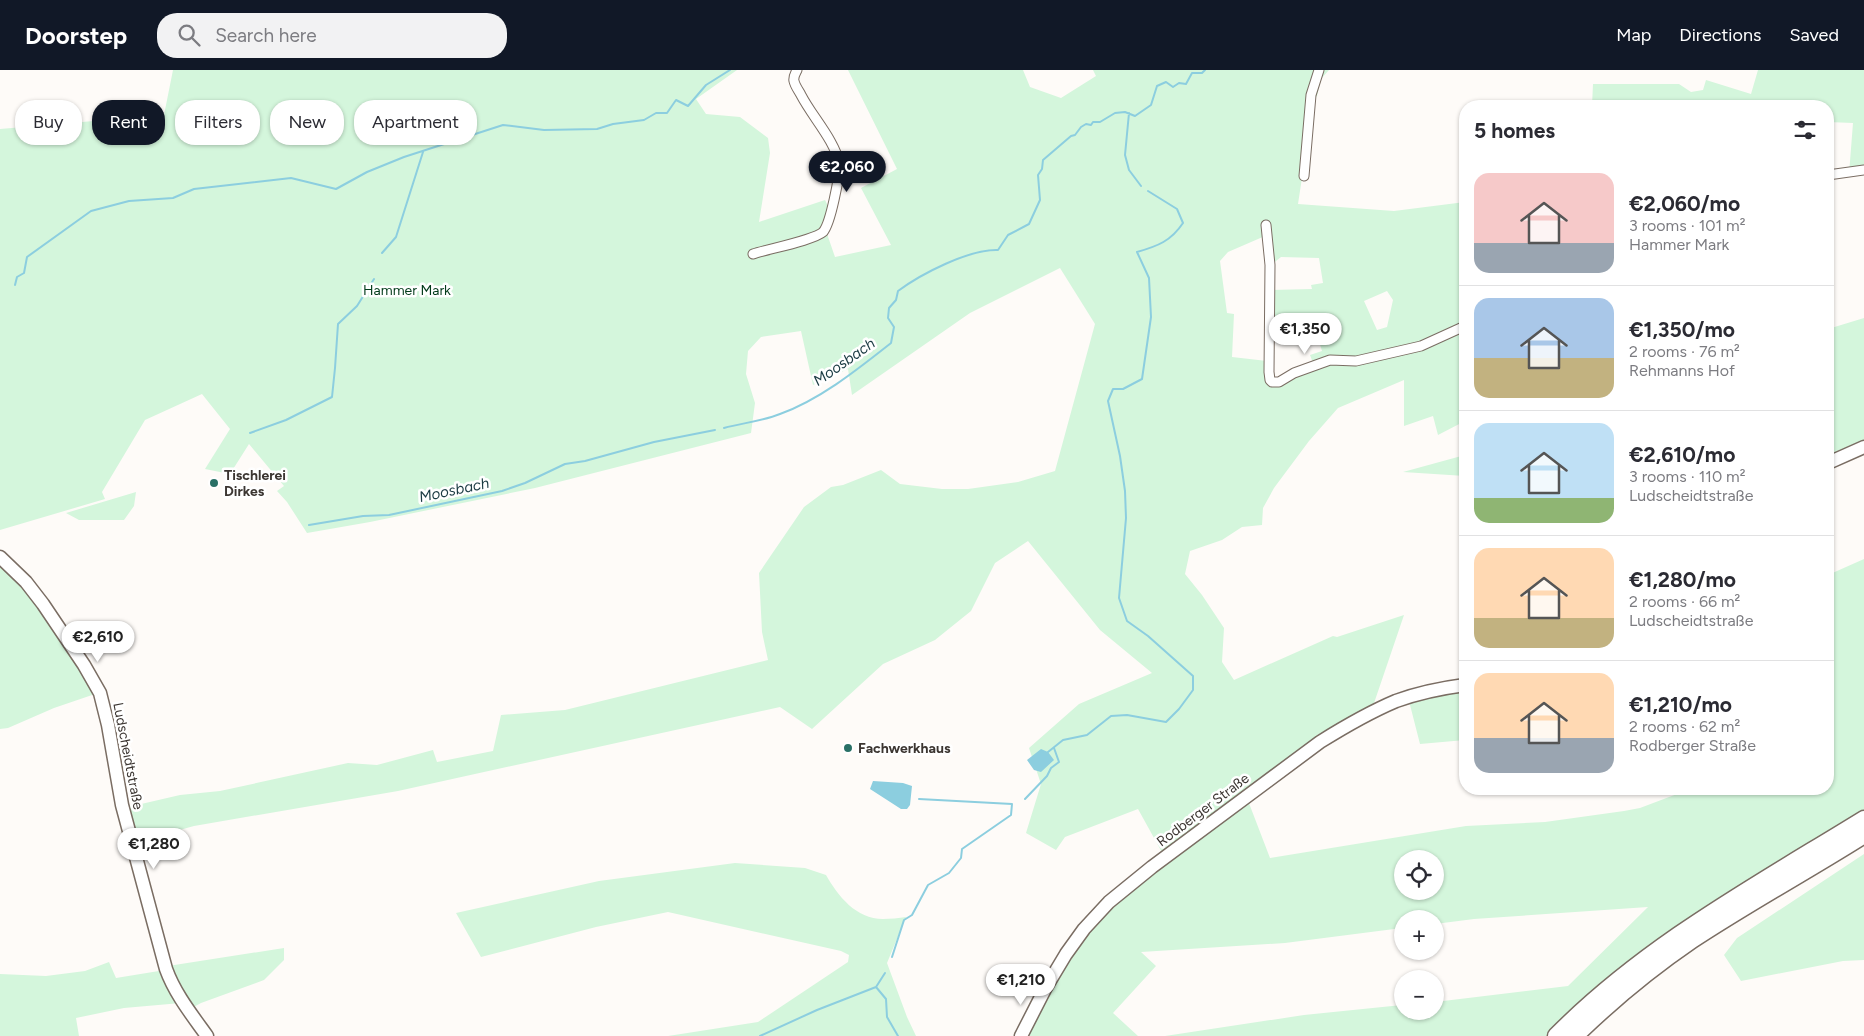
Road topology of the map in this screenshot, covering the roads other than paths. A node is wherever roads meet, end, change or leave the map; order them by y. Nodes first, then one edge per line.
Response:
1 (797, 70) edge
2 (1319, 70) edge
3 (1864, 170) edge
4 (1834, 174) edge
5 (1304, 176) dead end
6 (1266, 226) dead end
7 (753, 254) dead end
8 (1459, 329) edge
9 (1864, 447) edge
10 (1834, 460) edge
11 (0, 558) edge
12 (1459, 686) edge
13 (1864, 819) edge
14 (1864, 835) edge
15 (208, 1036) edge
16 (1021, 1036) edge
17 (1556, 1036) edge
18 (1575, 1036) edge

1 - 7 street
2 - 5 street
3 - 4 street
6 - 8 street
9 - 10 street
11 - 15 street, Ludscheidtstraße
12 - 16 street, Rodberger Straße
13 - 17 highway
14 - 18 highway

